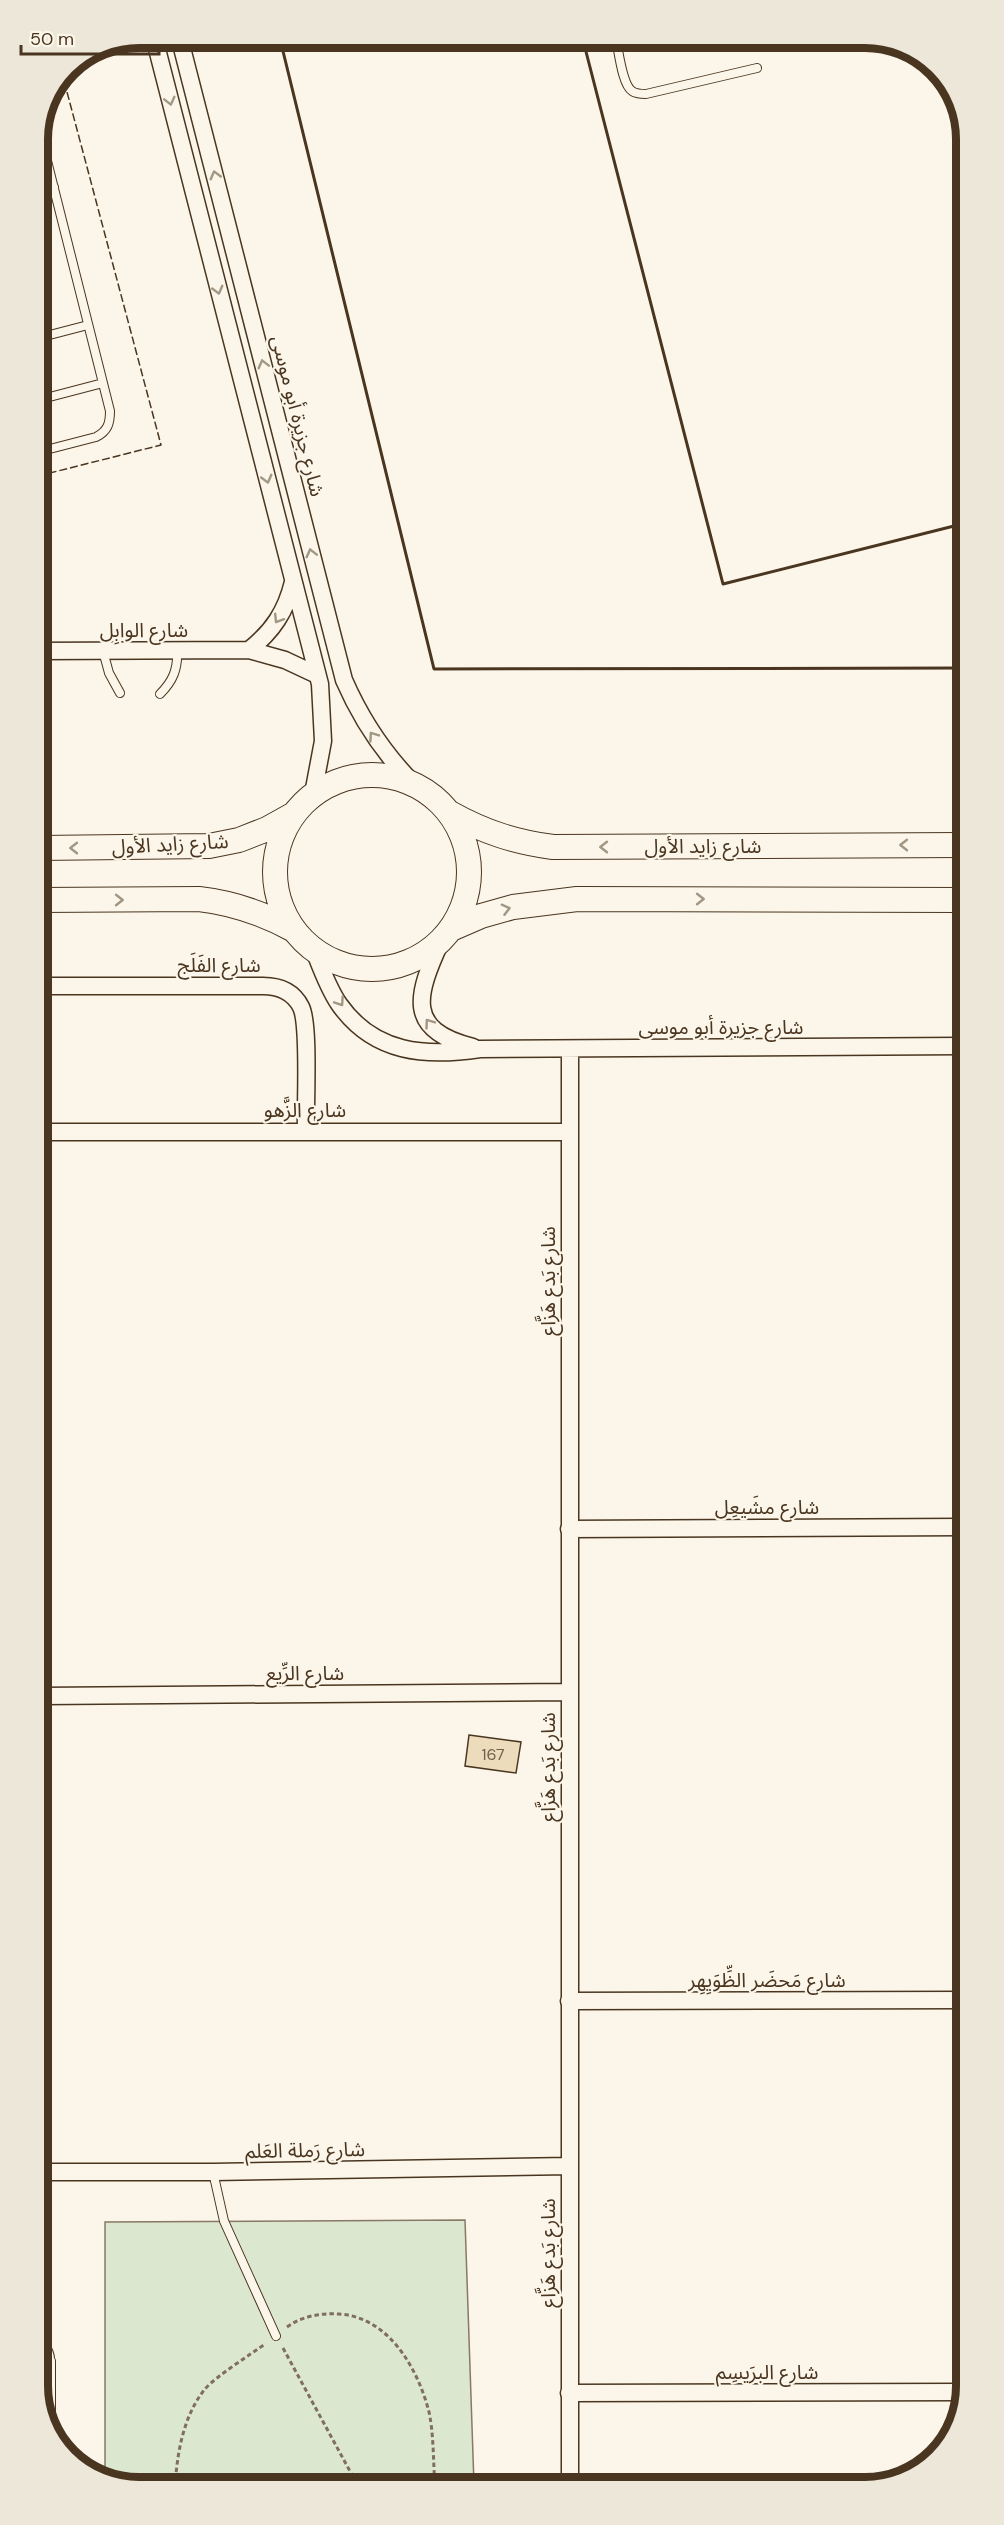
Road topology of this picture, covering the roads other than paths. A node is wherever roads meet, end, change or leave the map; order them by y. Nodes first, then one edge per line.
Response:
1 (157, 48) edge
2 (182, 48) edge
3 (618, 48) edge
4 (757, 68) dead end
5 (48, 164) edge
6 (54, 187) junction
7 (48, 188) edge
8 (88, 325) junction
9 (48, 335) edge
10 (103, 383) junction
11 (48, 397) edge
12 (48, 449) edge
13 (294, 579) junction
14 (249, 650) junction
15 (48, 651) edge
16 (103, 651) junction
17 (177, 651) junction
18 (317, 675) junction
19 (120, 693) dead end
20 (160, 693) dead end
21 (411, 781) junction
22 (313, 794) junction
23 (450, 813) junction
24 (294, 814) junction
25 (956, 845) edge
26 (48, 848) edge
27 (48, 900) edge
28 (956, 900) edge
29 (294, 930) junction
30 (446, 935) junction
31 (314, 950) junction
32 (48, 986) edge
33 (956, 1046) edge
34 (480, 1049) junction
35 (570, 1050) junction
36 (306, 1131) junction
37 (48, 1132) edge
38 (570, 1132) junction
39 (956, 1527) edge
40 (569, 1529) junction
41 (569, 1692) junction
42 (48, 1696) edge
43 (956, 2000) edge
44 (569, 2001) junction
45 (569, 2166) junction
46 (48, 2172) edge
47 (213, 2172) junction
48 (276, 2336) road end
49 (48, 2349) edge
50 (51, 2361) junction
51 (48, 2366) edge
52 (955, 2392) edge
53 (569, 2393) junction
54 (51, 2408) edge
55 (570, 2477) edge

1 -> 13 street
21 -> 2 street, شارع جزيرة أبو موسى
3 - 4 lane
5 - 6 lane
6 - 7 lane
6 - 8 lane
8 - 9 lane
8 - 10 lane
10 - 11 lane
10 - 12 lane
13 -> 14 street
13 - 18 street
14 - 17 street, شارع الوابِل
14 - 18 street, شارع الوابِل
15 - 16 street, شارع الوابِل
16 - 17 street, شارع الوابِل
16 - 19 lane
17 - 20 lane
18 - 22 street
21 - 22 main road
21 - 23 main road
22 - 24 main road
25 -> 23 main road, شارع زايد الأول
23 - 30 main road
24 -> 26 main road, شارع زايد الأول
24 - 29 main road
27 -> 29 main road
30 -> 28 main road
29 - 31 main road
30 - 31 main road
34 -> 30 street, شارع جزيرة أبو موسى
31 -> 34 street, شارع جزيرة أبو موسى
32 - 36 street, شارع الفَلَج
33 - 35 street, شارع جزيرة أبو موسى
34 - 35 street, شارع جزيرة أبو موسى
35 - 38 street, شارع بَدع هَزَّاع
36 - 37 street, شارع الزَّهو
36 - 38 street, شارع الزَّهو
38 - 40 street, شارع بَدع هَزَّاع
39 - 40 street, شارع مشَيعِل
40 - 41 street, شارع بَدع هَزَّاع
41 - 42 street, شارع الرِّيع
41 - 44 street, شارع بَدع هَزَّاع
43 - 44 street, شارع مَحضَر الظِّوَيِهِر
44 - 45 street, شارع بَدع هَزَّاع
45 - 47 street, شارع رَملة العَلم
45 - 53 street, شارع بَدع هَزَّاع
46 - 47 street, شارع رَملة العَلم
47 - 48 lane
49 - 50 lane
50 - 51 lane
50 - 54 lane
52 - 53 street, شارع البرَيسِم
53 - 55 street, شارع بَدع هَزَّاع

